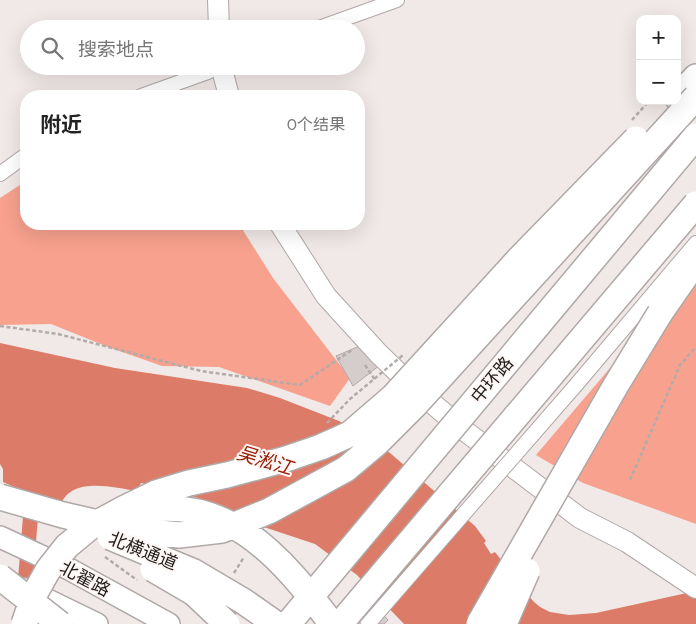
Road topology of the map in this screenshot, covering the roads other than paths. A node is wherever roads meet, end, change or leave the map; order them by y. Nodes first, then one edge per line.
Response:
1 (218, 0) edge
2 (397, 0) edge
3 (219, 20) edge
4 (341, 20) edge
5 (200, 75) edge
6 (223, 75) edge
7 (696, 77) edge
8 (158, 90) edge
9 (227, 90) edge
10 (681, 93) edge
11 (696, 98) edge
12 (669, 105) edge
13 (696, 136) edge
14 (20, 159) edge
15 (0, 174) edge
16 (696, 204) edge
17 (284, 230) edge
18 (696, 243) edge
19 (696, 261) edge
20 (616, 385) junction
21 (0, 499) edge
22 (106, 518) junction
23 (0, 537) edge
24 (0, 578) edge
25 (696, 588) edge
26 (0, 590) edge
27 (79, 621) edge
28 (24, 624) edge
29 (41, 624) edge
30 (169, 624) edge
31 (226, 624) edge
32 (276, 624) edge
33 (288, 624) edge
34 (332, 624) edge
35 (340, 624) edge
36 (368, 624) edge
37 (479, 624) edge
38 (504, 624) edge

1 - 3 street
2 - 4 street
5 - 8 street
6 - 9 street
7 - 10 highway
11 - 21 highway, bridge
12 - 22 highway, bridge
13 - 33 highway, 中环路, bridge
14 - 15 street
16 - 35 highway, bridge
17 - 25 street
18 - 36 street, bridge
19 - 20 highway, bridge
20 - 37 highway, bridge
20 - 38 highway, bridge
21 - 31 highway, bridge
21 - 32 highway, 北横通道, bridge
22 - 28 highway, bridge
22 - 34 highway, bridge
23 - 30 main road, 北翟路
24 - 27 highway, bridge
26 - 29 highway

